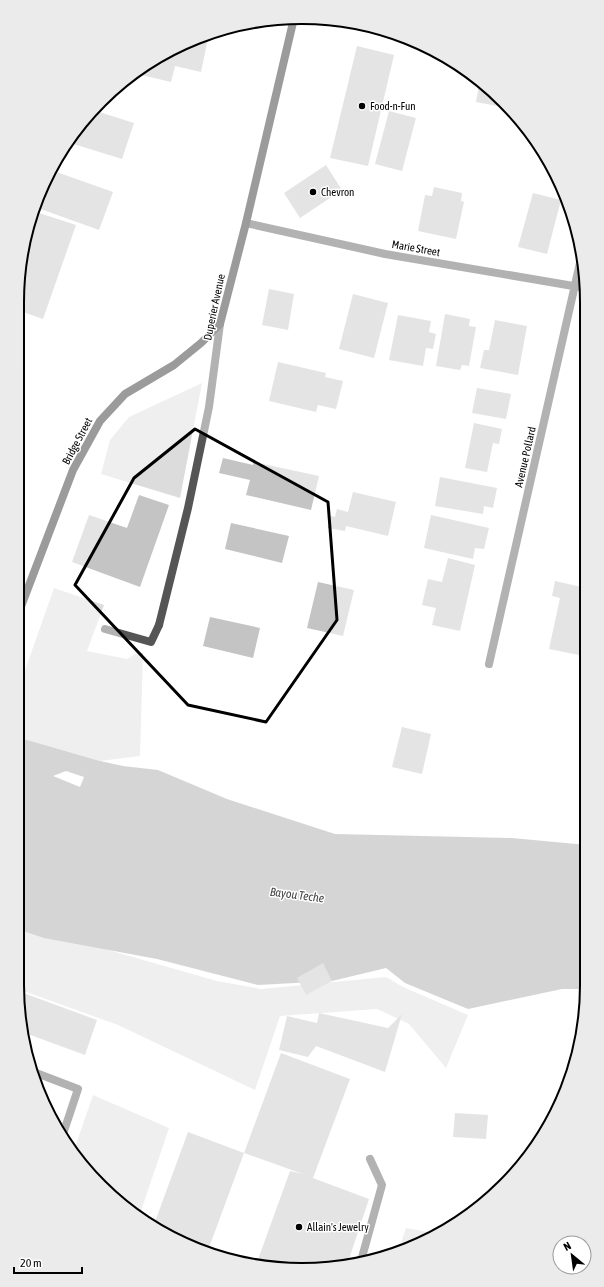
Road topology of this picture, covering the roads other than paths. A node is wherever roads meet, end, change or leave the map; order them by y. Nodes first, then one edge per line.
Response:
1 (292, 25) edge
2 (246, 223) junction
3 (578, 269) edge
4 (574, 286) junction
5 (579, 287) edge
6 (220, 324) junction
7 (24, 599) edge
8 (105, 629) dead end
9 (489, 664) dead end
10 (39, 1074) edge
11 (65, 1129) edge
12 (370, 1159) dead end
13 (362, 1257) edge

1 - 2 main road, Duperier Avenue
2 - 4 street, Marie Street
2 - 6 main road, Duperier Avenue
3 - 4 street, Avenue Pollard
4 - 5 street, Marie Street
4 - 9 street, Avenue Pollard
6 - 7 main road, Bridge Street
6 - 8 street, Duperier Avenue
10 - 11 street
12 - 13 street

